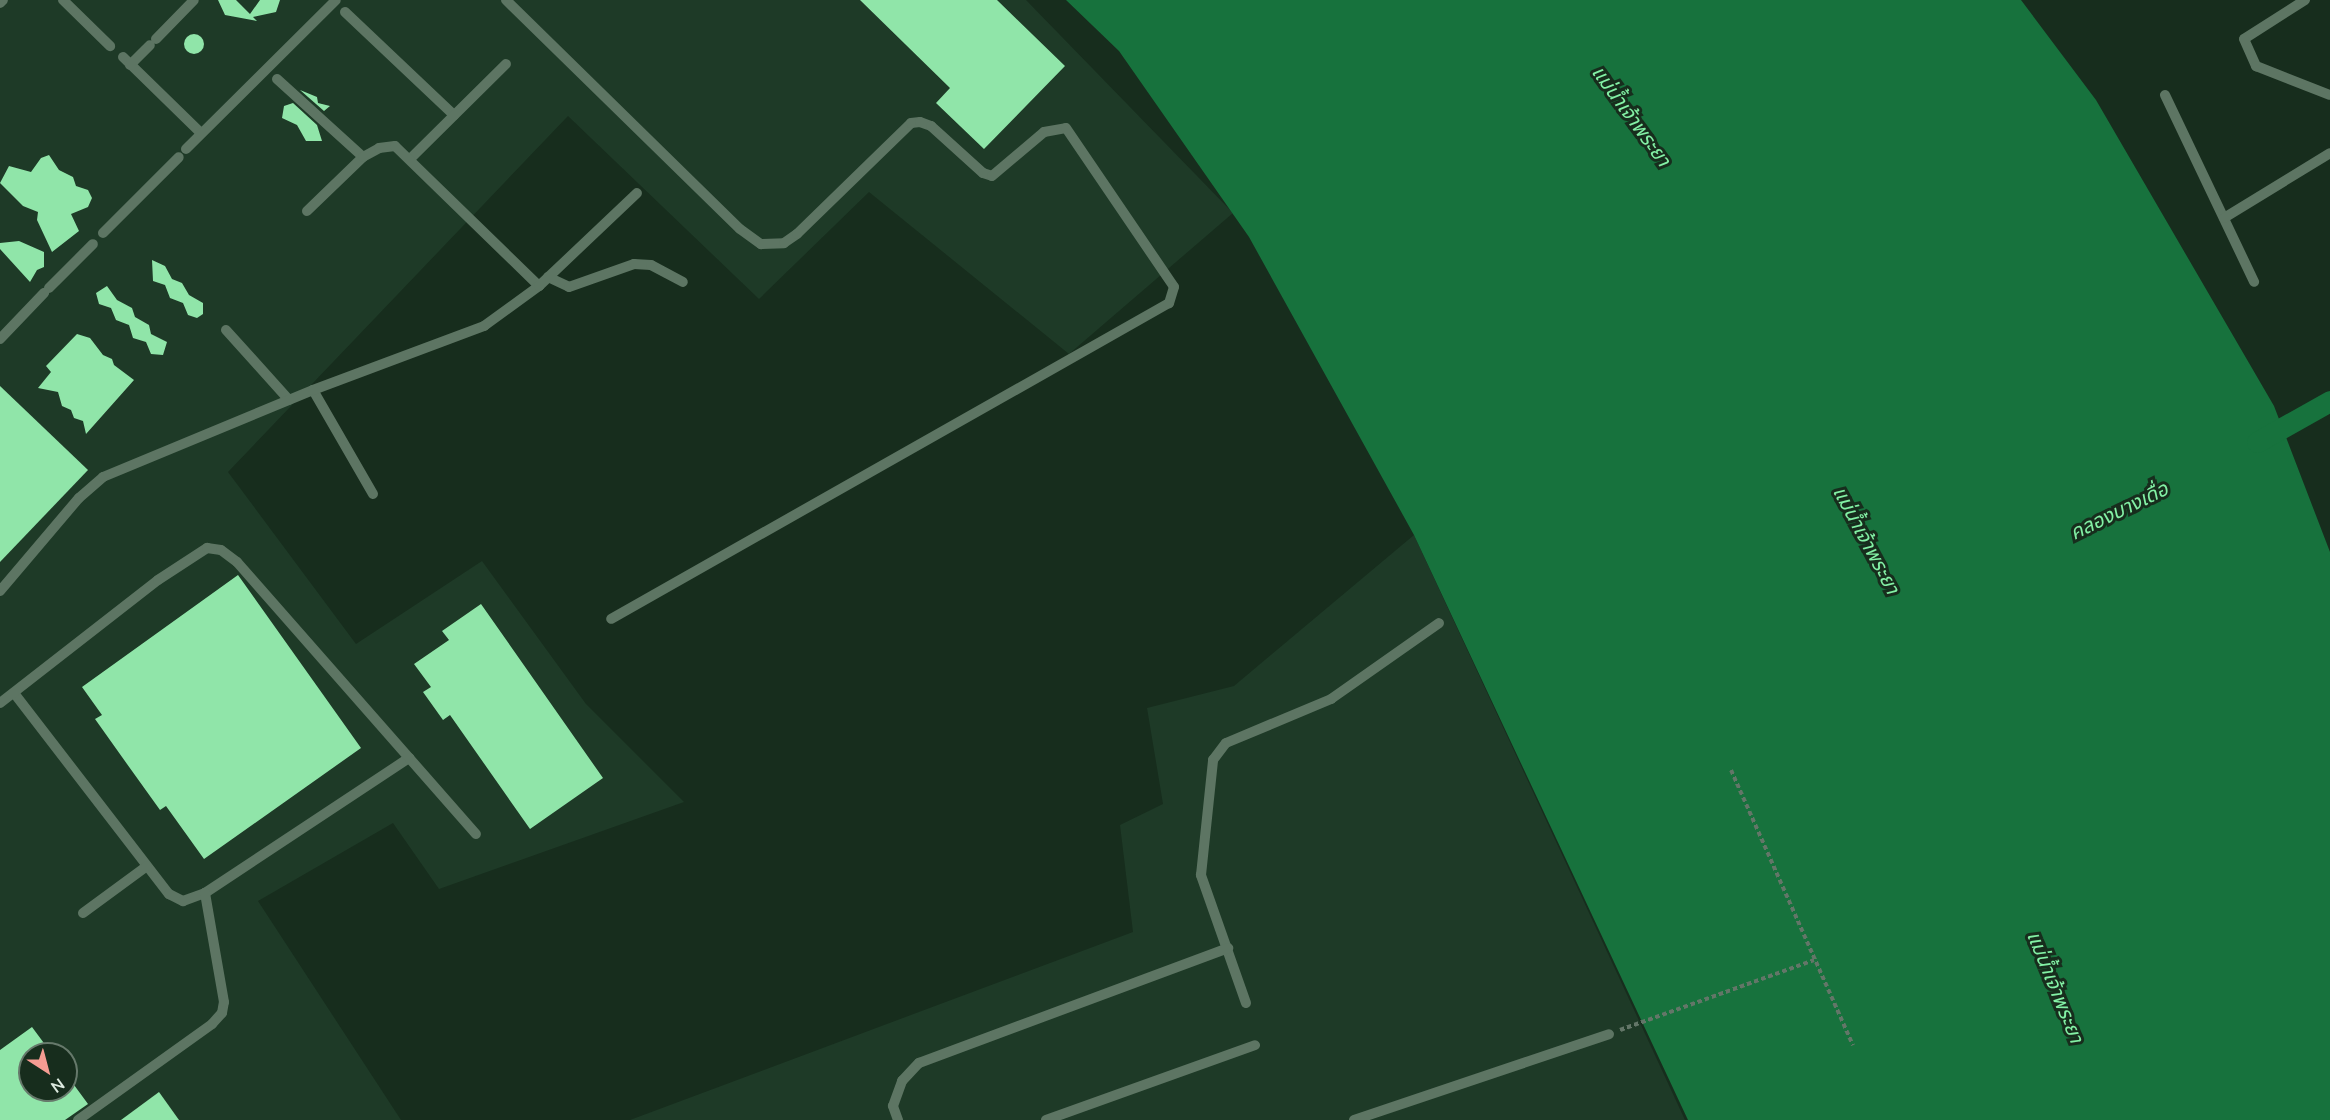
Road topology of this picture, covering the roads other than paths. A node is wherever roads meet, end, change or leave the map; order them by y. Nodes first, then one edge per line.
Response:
1 (63, 0) edge
2 (195, 0) edge
3 (506, 0) edge
4 (2305, 0) edge
5 (335, 2) edge
6 (345, 12) dead end
7 (110, 46) dead end
8 (506, 64) dead end
9 (277, 79) dead end
10 (2165, 95) dead end
11 (2330, 95) edge
12 (454, 115) junction
13 (201, 133) junction
14 (2330, 153) edge
15 (363, 157) junction
16 (410, 159) junction
17 (637, 193) dead end
18 (307, 210) dead end
19 (2224, 218) junction
20 (103, 233) dead end
21 (93, 244) dead end
22 (548, 277) junction
23 (683, 282) dead end
24 (2254, 282) dead end
25 (539, 286) junction
26 (226, 330) dead end
27 (0, 339) edge
28 (313, 390) junction
29 (289, 400) junction
30 (373, 494) dead end
31 (0, 591) edge
32 (611, 620) dead end
33 (1439, 623) dead end
34 (14, 693) junction
35 (0, 703) edge
36 (409, 758) junction
37 (476, 834) dead end
38 (147, 866) junction
39 (205, 893) junction
40 (83, 913) dead end
41 (1228, 948) junction
42 (1246, 1003) dead end
43 (1610, 1034) road end
44 (1255, 1045) dead end
45 (78, 1120) edge
46 (898, 1120) edge
47 (1046, 1120) edge
48 (1354, 1120) edge

1 - 7 lane
2 - 13 lane
3 - 32 lane
4 - 11 lane
5 - 13 lane
6 - 12 lane
8 - 12 lane
9 - 15 lane
10 - 19 lane
12 - 16 lane
13 - 20 lane
14 - 19 lane
15 - 16 lane
15 - 18 lane
16 - 25 lane
17 - 22 lane
19 - 24 lane
21 - 27 lane
22 - 23 lane
22 - 25 lane
25 - 28 lane
26 - 29 lane
28 - 29 lane
28 - 30 lane
29 - 31 lane
33 - 41 lane
34 - 35 lane
34 - 36 lane
34 - 38 lane
36 - 37 lane
36 - 39 lane
38 - 39 lane
38 - 40 lane
39 - 45 lane
41 - 42 lane
41 - 46 lane
43 - 48 lane
44 - 47 lane

